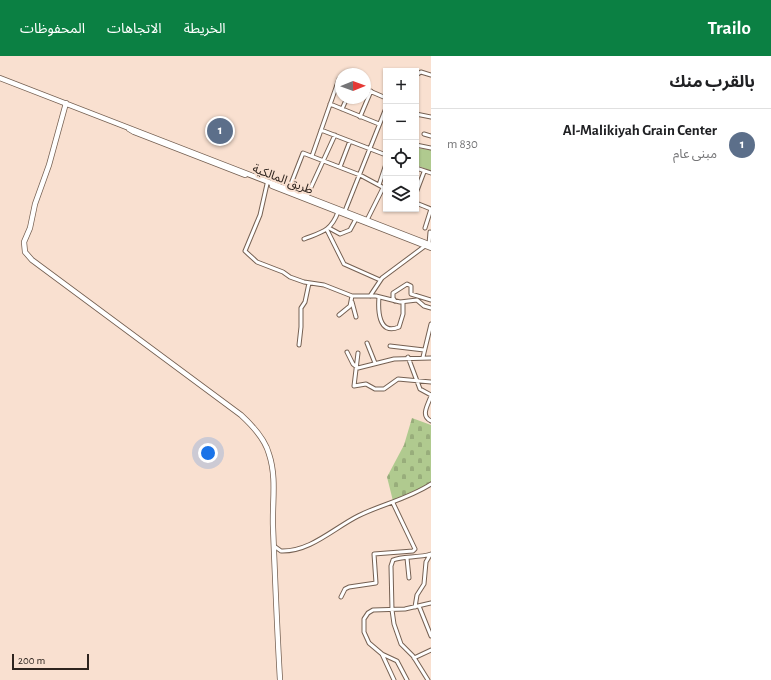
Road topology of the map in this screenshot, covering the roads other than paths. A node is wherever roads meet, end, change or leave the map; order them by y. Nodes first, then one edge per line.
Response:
1 (419, 72) edge
2 (431, 75) edge
3 (0, 78) edge
4 (335, 90) edge
5 (371, 91) edge
6 (383, 97) edge
7 (66, 103) junction
8 (330, 104) junction
9 (344, 104) edge
10 (365, 104) edge
11 (342, 109) junction
12 (383, 115) edge
13 (419, 115) edge
14 (360, 116) junction
15 (431, 117) edge
16 (379, 124) junction
17 (321, 130) junction
18 (424, 134) dead end
19 (335, 136) junction
20 (431, 136) edge
21 (350, 141) junction
22 (419, 146) edge
23 (369, 148) junction
24 (431, 148) edge
25 (383, 154) edge
26 (312, 156) junction
27 (202, 157) junction
28 (324, 161) junction
29 (340, 167) junction
30 (419, 170) edge
31 (424, 172) junction
32 (383, 173) edge
33 (431, 174) edge
34 (360, 175) junction
35 (267, 184) junction
36 (419, 184) edge
37 (379, 185) junction
38 (383, 187) edge
39 (383, 190) edge
40 (291, 191) junction
41 (307, 196) junction
42 (317, 202) junction
43 (419, 204) edge
44 (431, 209) edge
45 (345, 211) junction
46 (338, 212) junction
47 (356, 219) junction
48 (367, 220) junction
49 (425, 228) dead end
50 (328, 229) junction
51 (392, 231) junction
52 (430, 232) dead end
53 (304, 239) dead end
54 (429, 246) edge
55 (380, 280) junction
56 (309, 283) junction
57 (352, 296) junction
58 (370, 296) junction
59 (379, 297) junction
60 (352, 300) junction
61 (431, 300) edge
62 (395, 301) junction
63 (403, 302) junction
64 (431, 308) edge
65 (339, 315) dead end
66 (356, 317) dead end
67 (431, 324) edge
68 (367, 343) dead end
69 (298, 345) dead end
70 (390, 346) dead end
71 (424, 350) junction
72 (347, 352) dead end
73 (358, 353) dead end
74 (423, 357) junction
75 (408, 358) junction
76 (431, 358) edge
77 (375, 363) junction
78 (355, 367) junction
79 (415, 380) junction
80 (431, 382) edge
81 (431, 395) edge
82 (431, 422) edge
83 (431, 484) edge
84 (393, 503) junction
85 (274, 546) junction
86 (430, 554) edge
87 (407, 558) junction
88 (409, 578) dead end
89 (341, 597) dead end
90 (431, 603) edge
91 (419, 606) junction
92 (415, 607) junction
93 (392, 610) junction
94 (431, 636) edge
95 (431, 650) edge
96 (382, 654) junction
97 (414, 658) junction
98 (280, 680) edge
99 (394, 680) edge
100 (407, 680) edge
101 (428, 680) edge

1 - 2 street
3 - 7 street, طريق المالكية
4 - 8 street
5 - 6 street
7 - 27 street, طريق المالكية
7 - 85 street
8 - 11 street
8 - 17 street
9 - 11 street
10 - 14 street
11 - 14 street
12 - 16 street
13 - 15 street
14 - 16 street
16 - 23 street
17 - 19 street
17 - 26 street
18 - 20 street
19 - 21 street
19 - 28 street
21 - 23 street
21 - 29 street
22 - 24 street
23 - 25 street
23 - 34 street
26 - 28 street
26 - 40 street
27 - 35 street, طريق المالكية
27 - 40 street, طريق المالكية
28 - 29 street
28 - 41 street
29 - 34 street
30 - 31 street
31 - 33 street
31 - 36 street
32 - 37 street
34 - 37 street
34 - 45 street
35 - 40 street, طريق المالكية
35 - 56 street
37 - 38 street
39 - 48 street
40 - 41 street, طريق المالكية
40 - 42 street, طريق المالكية
41 - 42 street, طريق المالكية
42 - 45 street, طريق المالكية
42 - 46 street, طريق المالكية
43 - 44 street
44 - 49 street
45 - 48 street, طريق المالكية
46 - 47 street, طريق المالكية
46 - 50 street
47 - 50 street
47 - 51 street, طريق المالكية
48 - 51 street, طريق المالكية
50 - 53 street
50 - 55 street
51 - 54 street, طريق المالكية
52 - 54 street
54 - 55 street
55 - 58 street
56 - 57 street
56 - 69 street
57 - 58 street
57 - 60 street
58 - 59 street
59 - 62 street
59 - 63 street
60 - 65 street
60 - 66 street
61 - 62 street
62 - 63 street
63 - 64 street
67 - 71 street
68 - 77 street
70 - 71 street
71 - 74 street
72 - 78 street
73 - 78 street
74 - 75 street
74 - 76 street
75 - 77 street
75 - 79 street
77 - 78 street
78 - 79 street
79 - 80 street
79 - 81 street
81 - 82 street
83 - 84 street
84 - 85 street
84 - 89 street
85 - 98 street
86 - 87 street
86 - 92 street
87 - 88 street
87 - 93 street
90 - 91 street
91 - 92 street
91 - 94 street
92 - 93 street
93 - 96 street
93 - 97 street
95 - 97 street
96 - 99 street
96 - 100 street
97 - 101 street

